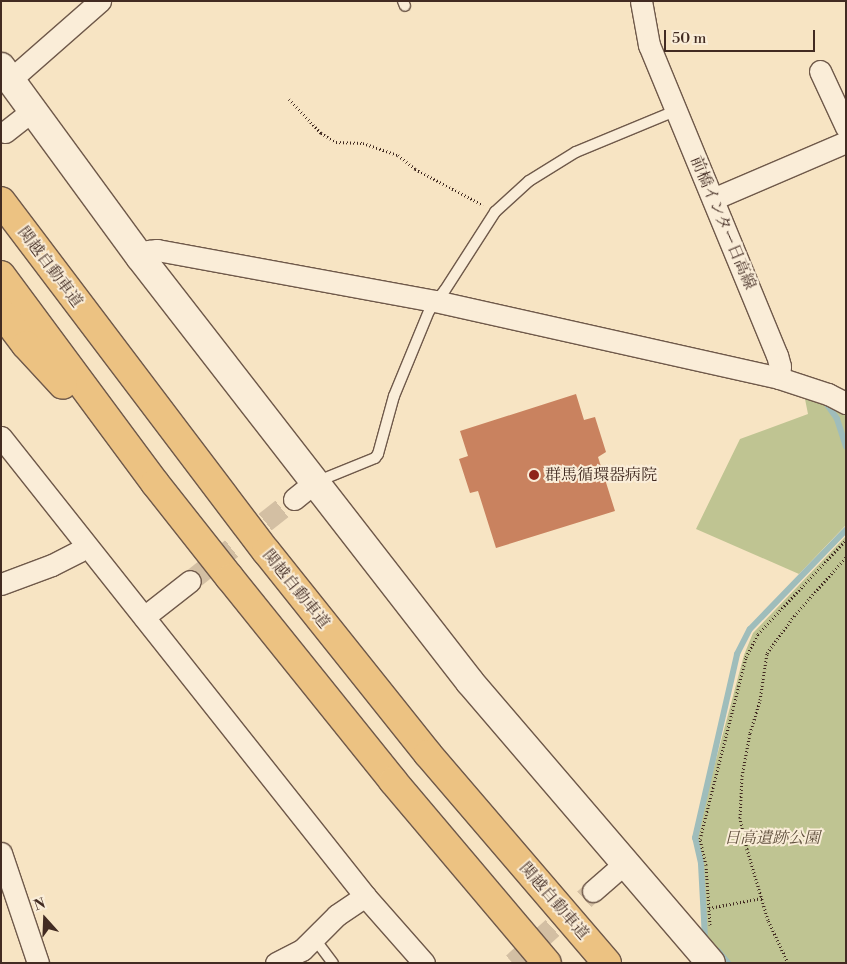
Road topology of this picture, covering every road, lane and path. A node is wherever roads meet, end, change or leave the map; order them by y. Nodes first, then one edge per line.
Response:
1 (100, 1) edge
2 (641, 1) edge
3 (820, 71) dead end
4 (6, 73) edge
5 (289, 99) dead end
6 (32, 111) junction
7 (676, 111) junction
8 (846, 126) edge
9 (5, 132) dead end
10 (846, 142) edge
11 (713, 199) junction
12 (1, 201) edge
13 (495, 212) junction
14 (140, 257) junction
15 (1, 275) edge
16 (435, 301) junction
17 (1, 312) edge
18 (779, 378) junction
19 (846, 403) edge
20 (1, 436) edge
21 (155, 483) junction
22 (305, 490) junction
23 (846, 540) edge
24 (85, 545) junction
25 (846, 557) edge
26 (190, 581) tunnel mouth
27 (1, 584) edge
28 (144, 617) junction
29 (1, 853) edge
30 (624, 864) junction
31 (593, 891) tunnel mouth
32 (365, 896) junction
33 (762, 898) junction
34 (709, 908) junction
35 (710, 929) dead end
36 (314, 938) junction
37 (38, 963) edge
38 (276, 963) edge
39 (333, 963) edge
40 (424, 963) edge
41 (547, 963) edge
42 (607, 963) edge
43 (711, 963) edge
44 (788, 963) edge

1 - 4 street
2 - 7 street, 前橋インター日高線
3 - 8 street
4 - 6 street
5 - 13 path
6 - 9 street
6 - 14 street
7 - 11 street, 前橋インター日高線
7 - 13 lane
10 - 11 street
11 - 18 street, 前橋インター日高線
12 - 42 highway, 関越自動車道
13 - 16 lane
14 - 16 street
14 - 22 street
15 - 21 highway
16 - 18 street
16 - 22 lane
17 - 21 highway
18 - 19 street
20 - 24 street
21 - 41 highway
22 - 30 street
23 - 34 path
24 - 27 street
24 - 28 street
25 - 33 path
26 - 28 street
28 - 32 street
29 - 37 street
30 - 31 street
30 - 43 street
32 - 36 street
32 - 40 street
33 - 34 path
33 - 44 path
34 - 35 path
36 - 38 street
36 - 39 lane

